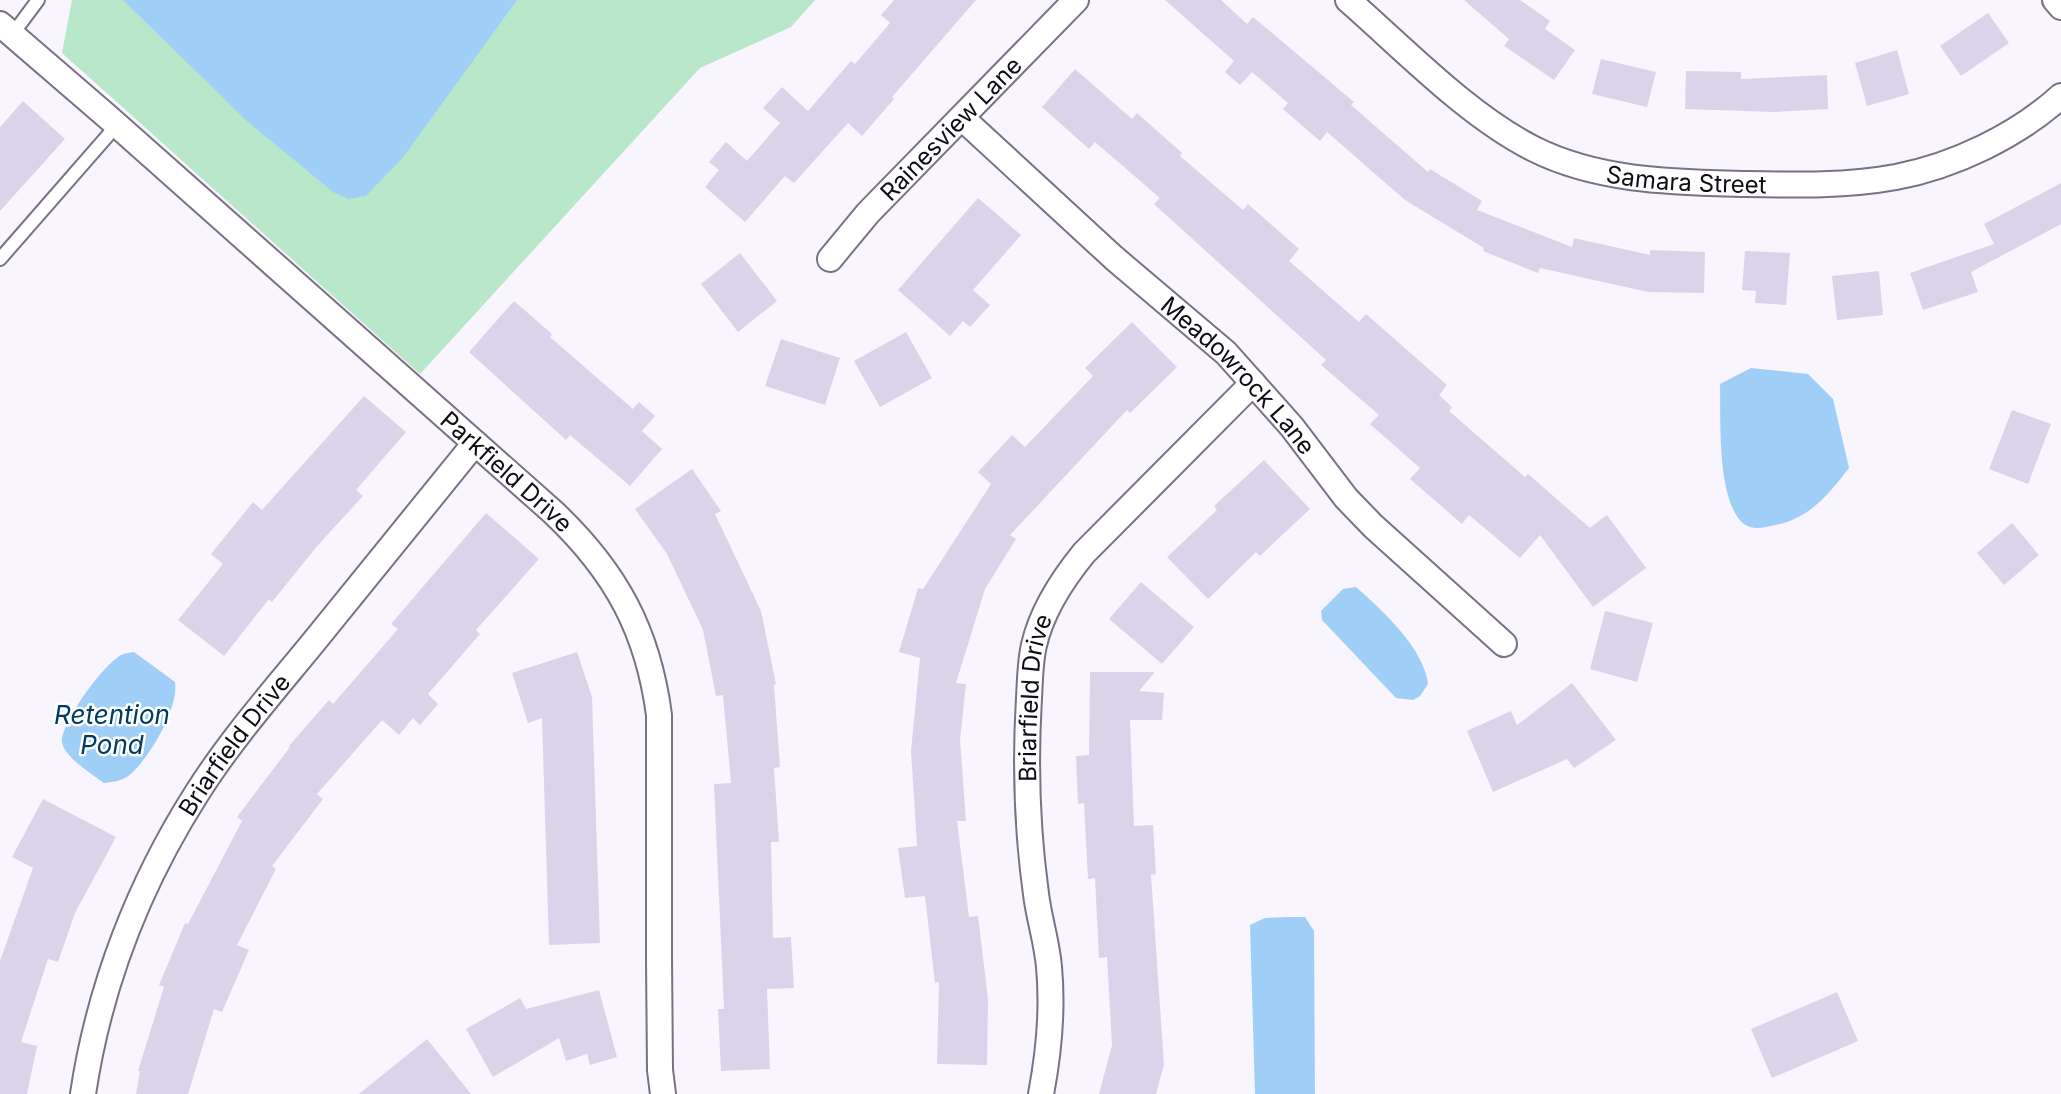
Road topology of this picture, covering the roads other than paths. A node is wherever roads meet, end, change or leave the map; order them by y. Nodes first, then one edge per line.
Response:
1 (38, 0) edge
2 (1076, 0) edge
3 (1348, 0) edge
4 (2055, 0) edge
5 (2061, 7) edge
6 (4, 36) edge
7 (2061, 96) edge
8 (962, 118) junction
9 (117, 125) junction
10 (0, 259) edge
11 (830, 259) dead end
12 (1253, 383) junction
13 (475, 443) junction
14 (1504, 644) dead end
15 (83, 1094) edge
16 (663, 1094) edge
17 (1041, 1094) edge

1 - 6 lane
2 - 8 street, Rainesview Lane
3 - 7 street, Samara Street
4 - 5 street
6 - 9 street, Parkfield Drive
8 - 11 street, Rainesview Lane
8 - 12 street, Meadowrock Lane
9 - 10 lane
9 - 13 street, Parkfield Drive
12 - 14 street, Meadowrock Lane
12 - 17 street, Briarfield Drive
13 - 15 street, Briarfield Drive
13 - 16 street, Parkfield Drive

